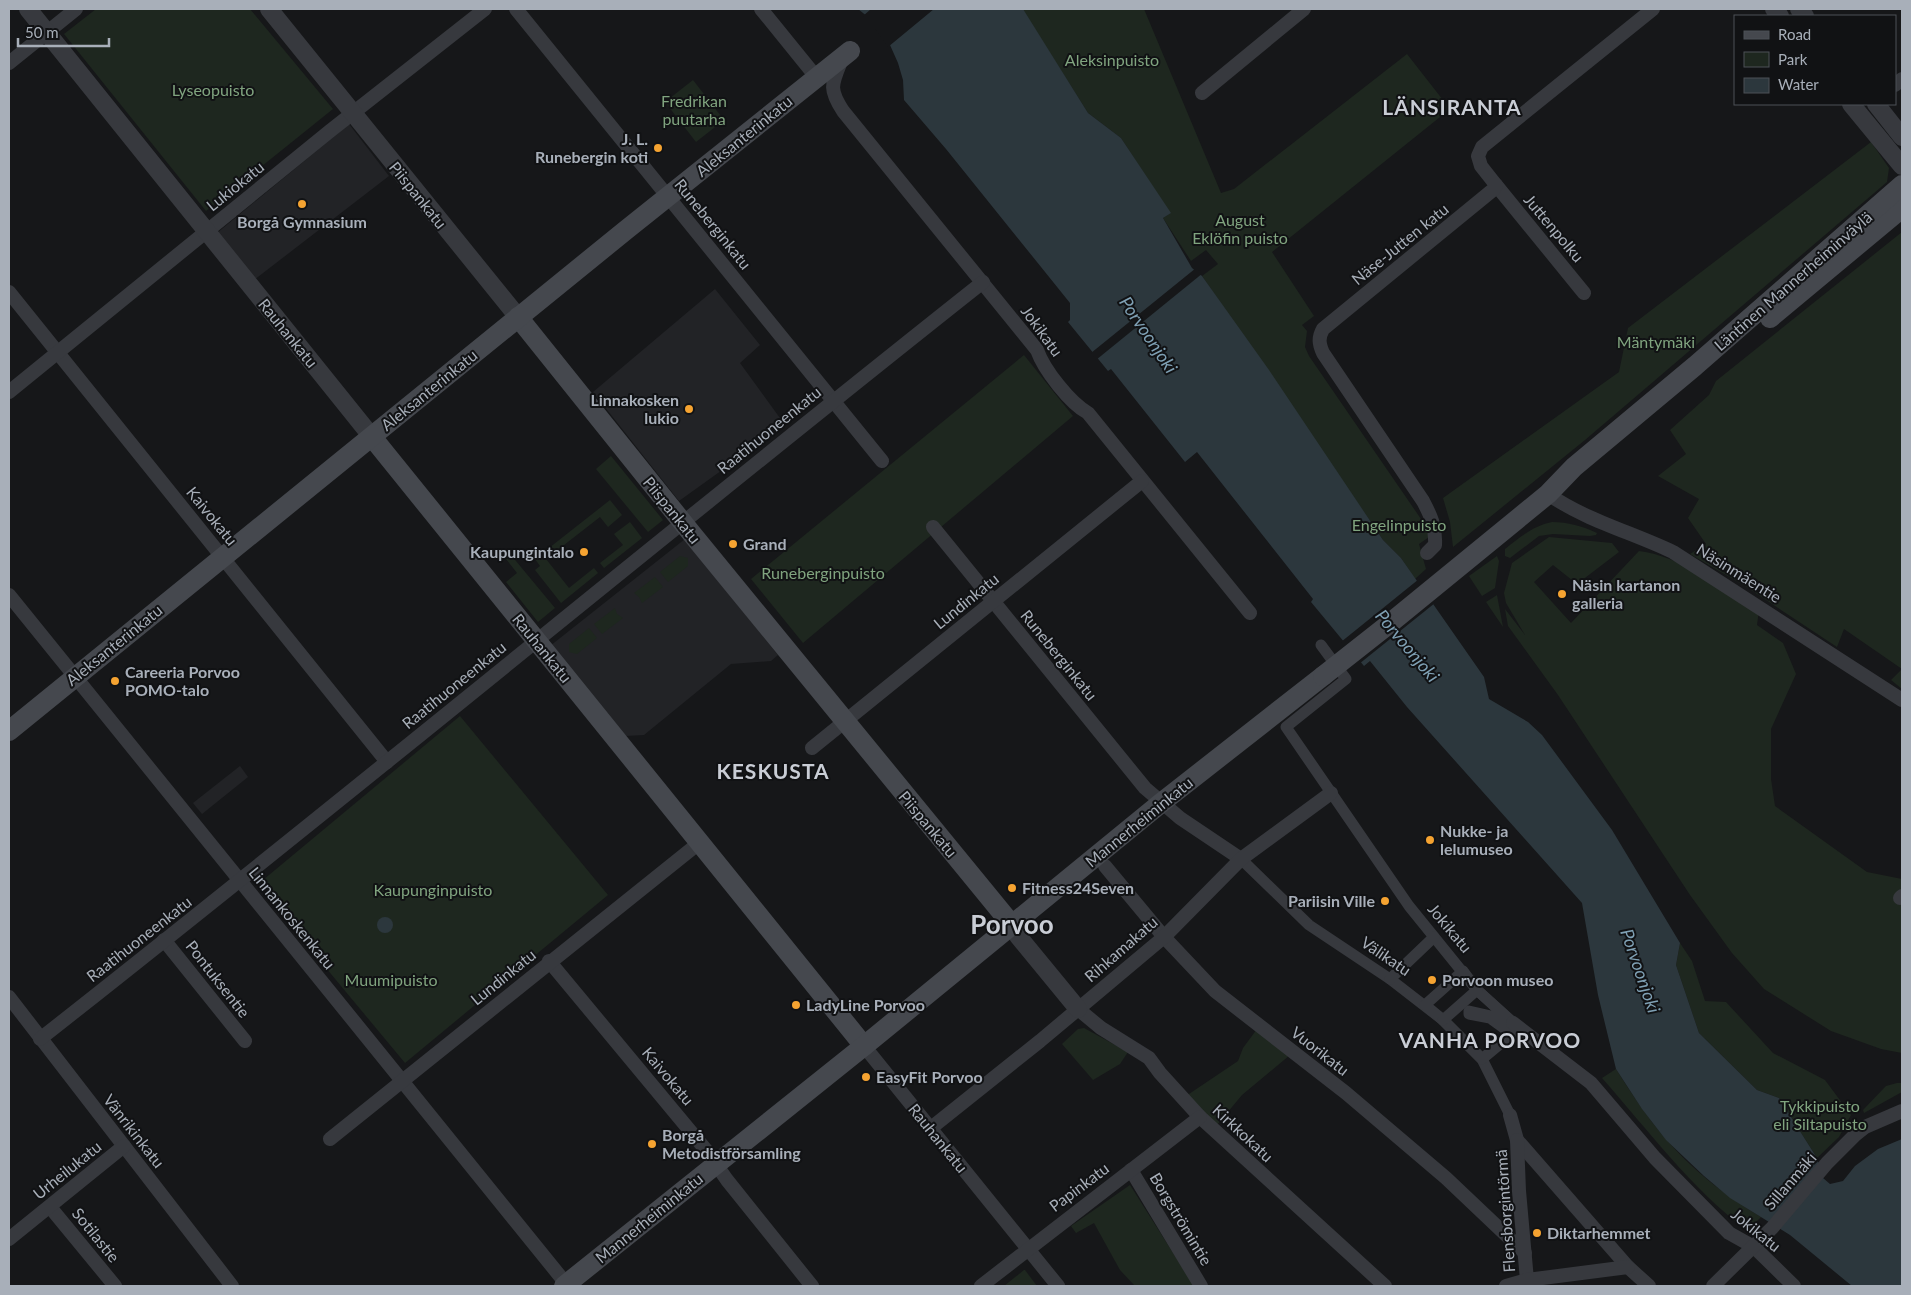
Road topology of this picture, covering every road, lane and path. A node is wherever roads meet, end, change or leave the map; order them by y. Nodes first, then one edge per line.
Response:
1 (28, 9) edge
2 (76, 9) edge
3 (268, 9) edge
4 (485, 9) edge
5 (516, 9) edge
6 (761, 9) edge
7 (1304, 9) edge
8 (1653, 9) edge
9 (47, 32) junction
10 (846, 55) joint
11 (9, 63) edge
12 (817, 78) junction
13 (1202, 92) dead end
14 (1865, 106) edge
15 (353, 114) junction
16 (1902, 137) edge
17 (1902, 166) edge
18 (1902, 185) edge
19 (1496, 186) junction
20 (668, 196) junction
21 (1902, 208) edge
22 (206, 232) junction
23 (983, 282) junction
24 (9, 292) edge
25 (1584, 293) dead end
26 (518, 317) junction
27 (58, 353) junction
28 (9, 392) edge
29 (834, 402) junction
30 (372, 437) junction
31 (882, 461) dead end
32 (1142, 481) junction
33 (1548, 494) junction
34 (682, 522) junction
35 (933, 527) dead end
36 (1427, 554) dead end
37 (223, 558) junction
38 (9, 595) edge
39 (992, 602) junction
40 (1250, 613) dead end
41 (1389, 624) joint
42 (536, 642) junction
43 (1320, 645) dead end
44 (74, 677) junction
45 (1902, 700) edge
46 (844, 722) junction
47 (9, 731) edge
48 (812, 748) dead end
49 (387, 762) junction
50 (1331, 793) junction
51 (1161, 803) junction
52 (699, 843) junction
53 (1241, 859) junction
54 (1105, 866) dead end
55 (240, 881) junction
56 (1012, 925) junction
57 (1164, 937) junction
58 (1434, 937) junction
59 (164, 940) junction
60 (549, 961) junction
61 (1463, 971) junction
62 (1390, 979) junction
63 (1477, 990) junction
64 (9, 997) edge
65 (1425, 1005) junction
66 (1078, 1009) junction
67 (1443, 1020) junction
68 (1518, 1027) junction
69 (40, 1039) junction
70 (245, 1041) dead end
71 (864, 1046) junction
72 (1482, 1059) junction
73 (401, 1082) junction
74 (1902, 1111) edge
75 (1510, 1115) joint
76 (1200, 1117) junction
77 (931, 1128) junction
78 (330, 1139) dead end
79 (1517, 1140) junction
80 (124, 1146) junction
81 (716, 1164) junction
82 (1131, 1170) junction
83 (50, 1207) junction
84 (9, 1239) edge
85 (1754, 1247) junction
86 (1028, 1249) junction
87 (1525, 1253) junction
88 (1628, 1267) junction
89 (1527, 1280) junction
90 (115, 1286) edge
91 (232, 1286) edge
92 (566, 1286) edge
93 (812, 1286) edge
94 (981, 1286) edge
95 (1058, 1286) edge
96 (1200, 1286) edge
97 (1385, 1286) edge
98 (1506, 1286) edge
99 (1649, 1286) edge
100 (1713, 1286) edge
101 (1794, 1286) edge

1 - 9 street, Rauhankatu
2 - 9 street
3 - 15 street, Piispankatu
4 - 15 street, Lukiokatu
5 - 20 street, Runeberginkatu
6 - 12 street
7 - 13 street
8 - 19 street
9 - 11 street
9 - 22 street, Rauhankatu
10 - 12 main road, Aleksanterinkatu
10 - 23 street, Jokikatu
12 - 20 main road, Aleksanterinkatu
14 - 16 street
14 - 17 street
15 - 22 street, Lukiokatu
15 - 26 street, Piispankatu
18 - 33 main road, Läntinen Mannerheiminväylä
19 - 25 street, Juttenpolku
19 - 36 street, Näse-Jutten katu
20 - 26 main road, Aleksanterinkatu
20 - 29 street, Runeberginkatu
21 - 33 main road, Läntinen Mannerheiminväylä
22 - 27 street, Lukiokatu
22 - 30 street, Rauhankatu
23 - 29 street, Raatihuoneenkatu
23 - 32 street, Jokikatu
24 - 27 street, Kaivokatu
26 - 30 main road, Aleksanterinkatu
26 - 34 main road, Piispankatu
27 - 28 street, Lukiokatu
27 - 37 street, Kaivokatu
29 - 31 street, Runeberginkatu
29 - 34 street, Raatihuoneenkatu
30 - 37 main road, Aleksanterinkatu
30 - 42 main road, Rauhankatu
32 - 39 street, Lundinkatu
32 - 40 street, Jokikatu
33 - 41 main road, Läntinen Mannerheiminväylä
33 - 45 street, Näsinmäentie
34 - 42 street, Raatihuoneenkatu
34 - 46 main road, Piispankatu
35 - 39 street, Runeberginkatu
37 - 44 main road, Aleksanterinkatu
37 - 49 street, Kaivokatu
38 - 44 street, Linnankoskenkatu
39 - 46 street, Lundinkatu
39 - 51 street, Runeberginkatu
41 - 51 main road, Mannerheiminkatu, bridge
42 - 49 street, Raatihuoneenkatu
42 - 52 main road, Rauhankatu
43 - 50 street, Jokikatu
44 - 47 main road, Aleksanterinkatu
44 - 55 street, Linnankoskenkatu
46 - 48 street, Lundinkatu
46 - 56 main road, Piispankatu
49 - 55 street, Raatihuoneenkatu
50 - 53 street, Rihkamakatu
50 - 58 street, Jokikatu
51 - 53 street, Välikatu
51 - 56 main road, Mannerheiminkatu
52 - 60 street, Lundinkatu
52 - 71 main road, Rauhankatu
53 - 57 street, Rihkamakatu
53 - 62 street, Välikatu
54 - 57 street, Vuorikatu
55 - 59 street, Raatihuoneenkatu
55 - 73 street, Linnankoskenkatu
56 - 66 street, Piispankatu
56 - 71 main road, Mannerheiminkatu
57 - 66 street, Rihkamakatu
57 - 87 street, Vuorikatu
58 - 61 street, Jokikatu
58 - 62 street
59 - 69 street, Raatihuoneenkatu
59 - 70 street, Pontuksentie
60 - 73 street, Lundinkatu
60 - 81 street, Kaivokatu
61 - 63 street, Jokikatu
61 - 65 street
62 - 65 street, Välikatu
63 - 67 street
63 - 68 street, Jokikatu
64 - 69 street, Vänrikinkatu
65 - 67 street, Välikatu
66 - 76 street, Kirkkokatu
66 - 77 street, Rihkamakatu
67 - 72 street
68 - 72 street
68 - 85 street, Jokikatu
69 - 80 street, Vänrikinkatu
71 - 77 street, Rauhankatu
71 - 81 main road, Mannerheiminkatu
72 - 75 street
73 - 78 street, Lundinkatu
73 - 92 street, Linnankoskenkatu
74 - 85 street, Sillanmäki
75 - 79 street
76 - 82 street, Papinkatu
76 - 97 street, Kirkkokatu
77 - 86 street, Rauhankatu
79 - 87 street, Flensborgintörmä
79 - 88 street
80 - 83 street, Urheilukatu
80 - 91 street, Vänrikinkatu
81 - 92 main road, Mannerheiminkatu
81 - 93 street, Kaivokatu
82 - 86 street, Papinkatu
82 - 96 street, Borgströmintie
83 - 84 street, Urheilukatu
83 - 90 street, Sotilastie
85 - 100 street, Sillanmäki
85 - 101 street, Jokikatu
86 - 94 street, Papinkatu
86 - 95 street, Rauhankatu
87 - 89 street, Flensborgintörmä
88 - 89 street
88 - 99 street
89 - 98 street

